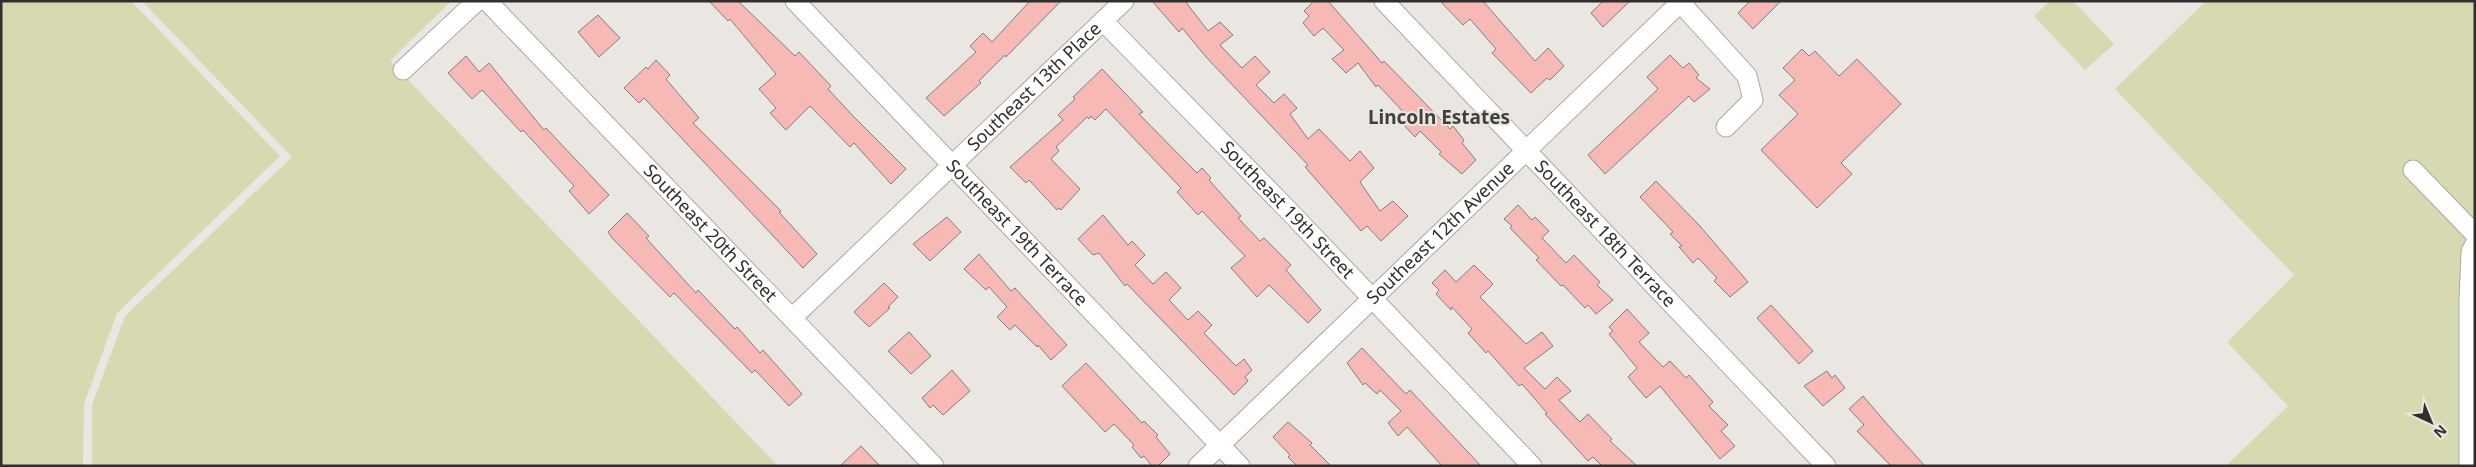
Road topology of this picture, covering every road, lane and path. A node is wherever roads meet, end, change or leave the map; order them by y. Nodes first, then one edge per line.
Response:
1 (477, 1) edge
2 (487, 1) edge
3 (1124, 1) edge
4 (1384, 1) edge
5 (797, 2) edge
6 (1680, 2) edge
7 (1103, 21) junction
8 (403, 70) dead end
9 (1726, 126) dead end
10 (1527, 150) junction
11 (953, 165) junction
12 (2413, 170) dead end
13 (2475, 234) edge
14 (2475, 244) edge
15 (1372, 299) junction
16 (792, 318) junction
17 (1220, 445) junction
18 (934, 466) edge
19 (1198, 466) edge
20 (1240, 466) edge
21 (1532, 466) edge
22 (1826, 466) edge
23 (2469, 466) edge

1 - 8 street
2 - 16 street, Southeast 20th Street
3 - 7 street, Southeast 13th Place
4 - 10 street, Southeast 18th Terrace
5 - 11 street, Southeast 19th Terrace
6 - 9 street
6 - 10 street, Southeast 12th Avenue
7 - 11 street, Southeast 13th Place
7 - 15 street, Southeast 19th Street
10 - 15 street, Southeast 12th Avenue
10 - 22 street, Southeast 18th Terrace
11 - 16 street, Southeast 13th Place
11 - 17 street, Southeast 19th Terrace
12 - 13 street
14 - 23 street
15 - 17 street, Southeast 12th Avenue
15 - 21 street, Southeast 19th Street
16 - 18 street, Southeast 20th Street
17 - 19 street, Southeast 12th Avenue
17 - 20 street, Southeast 19th Terrace

